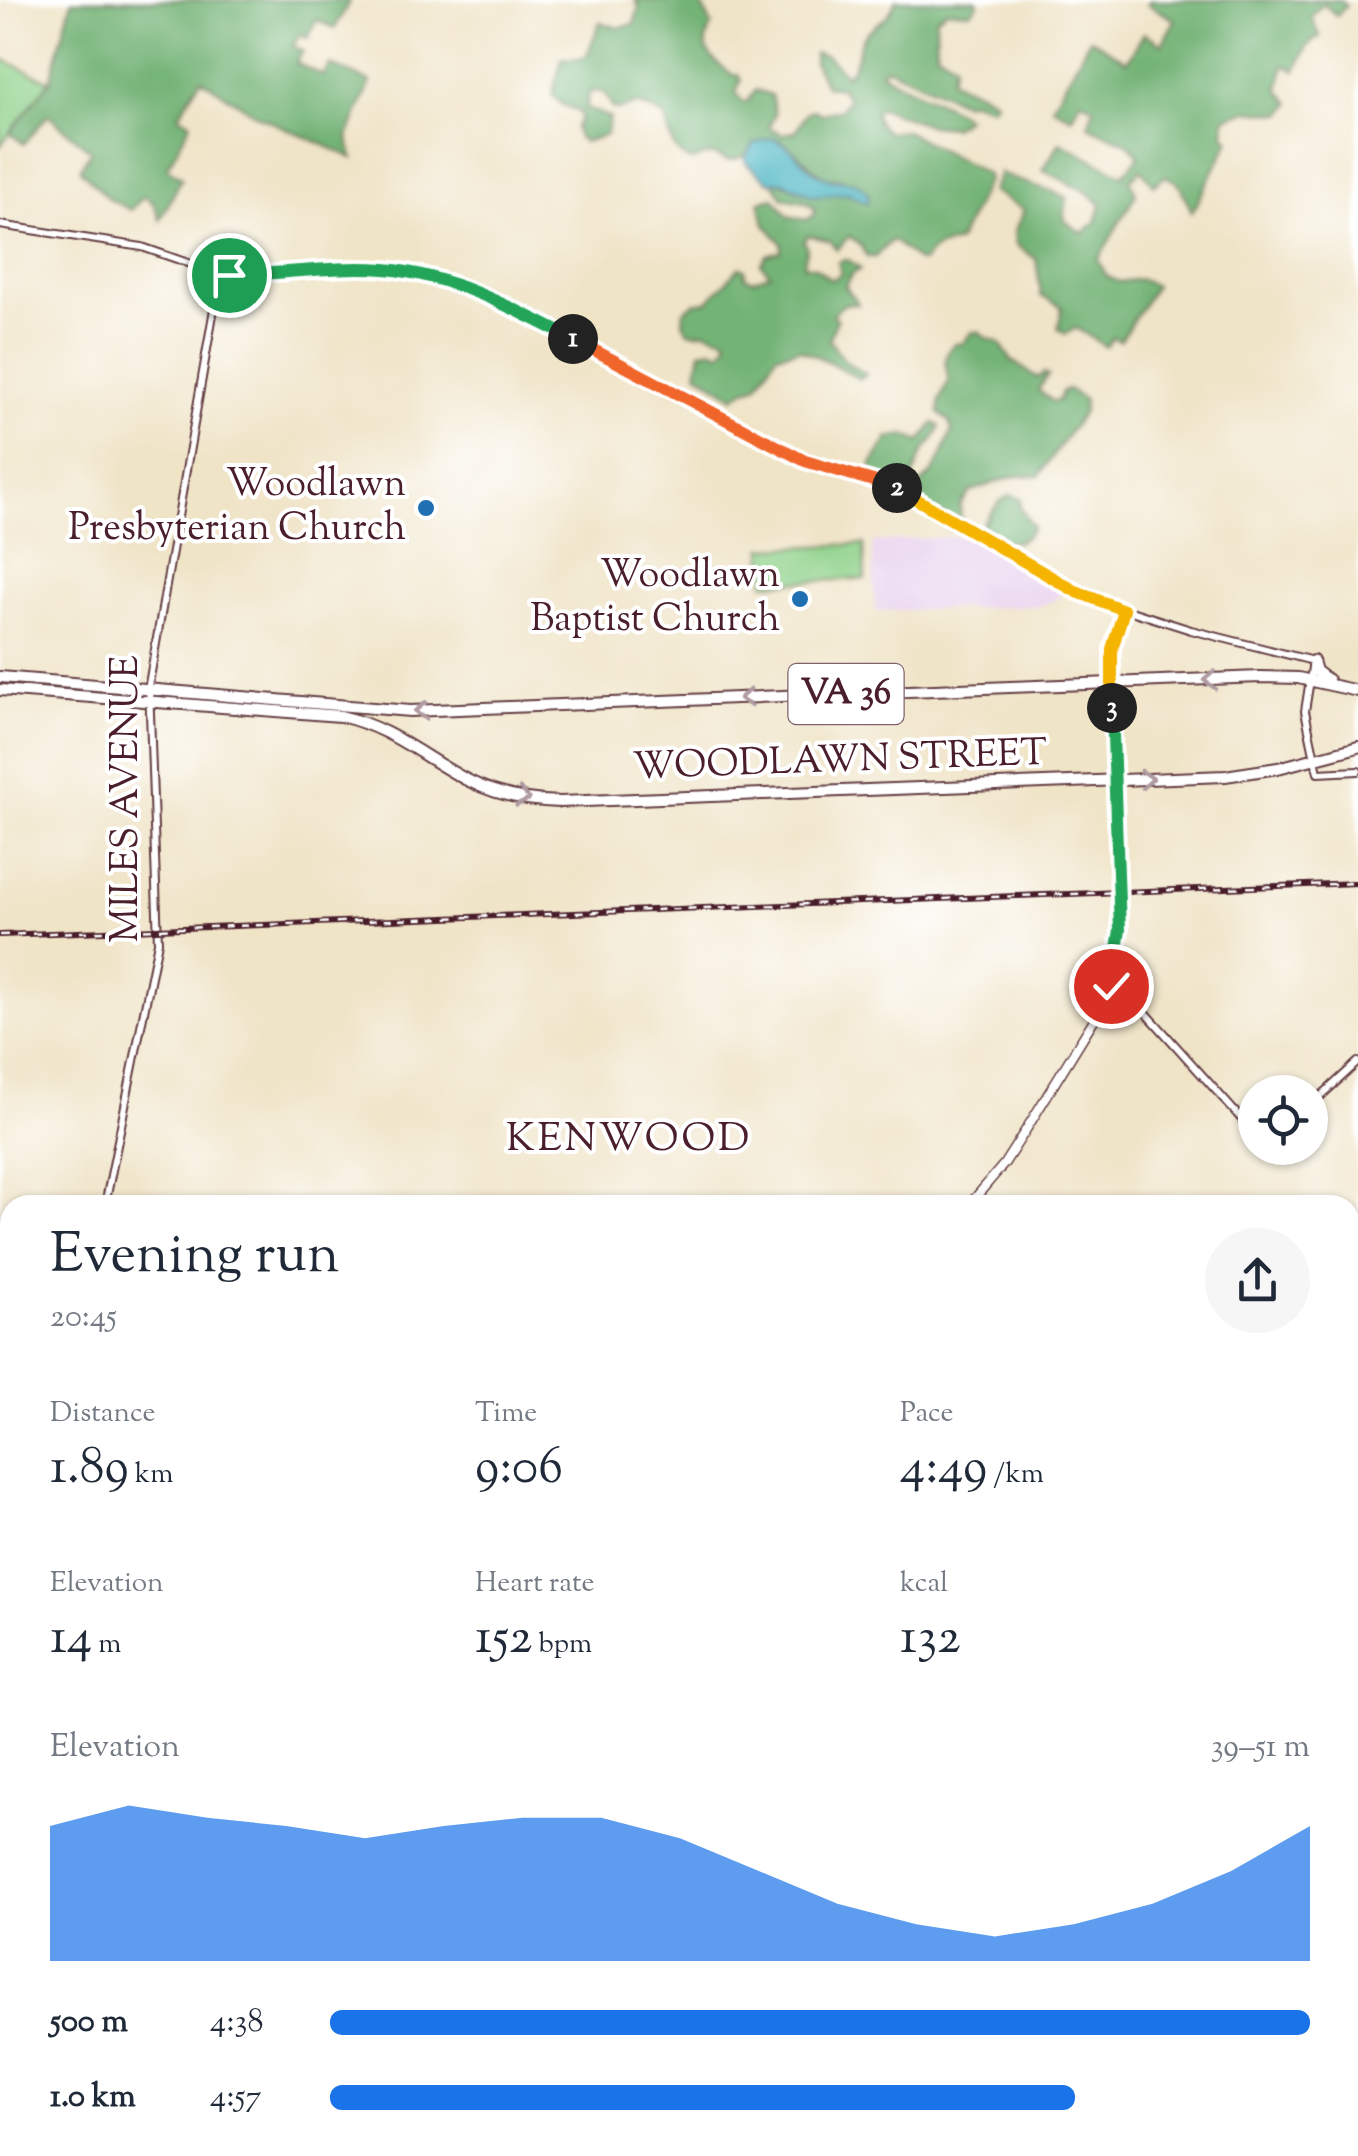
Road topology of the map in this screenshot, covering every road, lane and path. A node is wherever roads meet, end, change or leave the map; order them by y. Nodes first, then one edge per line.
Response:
1 (0, 225) edge
2 (220, 274) junction
3 (1124, 610) junction
4 (1313, 661) junction
5 (0, 677) edge
6 (1308, 680) junction
7 (1111, 684) junction
8 (1338, 686) junction
9 (0, 690) edge
10 (1358, 692) edge
11 (148, 695) junction
12 (1358, 747) edge
13 (1314, 758) junction
14 (1358, 772) edge
15 (1116, 781) junction
16 (1114, 977) junction
17 (1358, 1062) edge
18 (1328, 1090) edge
19 (1238, 1115) edge
20 (107, 1195) edge
21 (978, 1195) edge

1 - 2 street
2 - 3 street
2 - 11 street, MILES AVENUE
3 - 4 street
3 - 7 street
4 - 6 street
4 - 8 highway
5 - 11 highway, VA 36
6 -> 7 highway, VA 36
6 - 8 highway, VA 36
6 - 13 street
7 -> 11 highway, VA 36
7 - 15 main road
8 - 10 highway, VA 36
9 - 11 highway, VA 36
11 -> 15 highway, WOODLAWN STREET / VA 36
11 - 20 street, MILES AVENUE
12 - 13 highway, WOODLAWN STREET / VA 36
13 - 14 street
15 -> 13 highway, WOODLAWN STREET / VA 36
15 - 16 main road
16 - 19 street
16 - 21 main road
17 - 18 street

